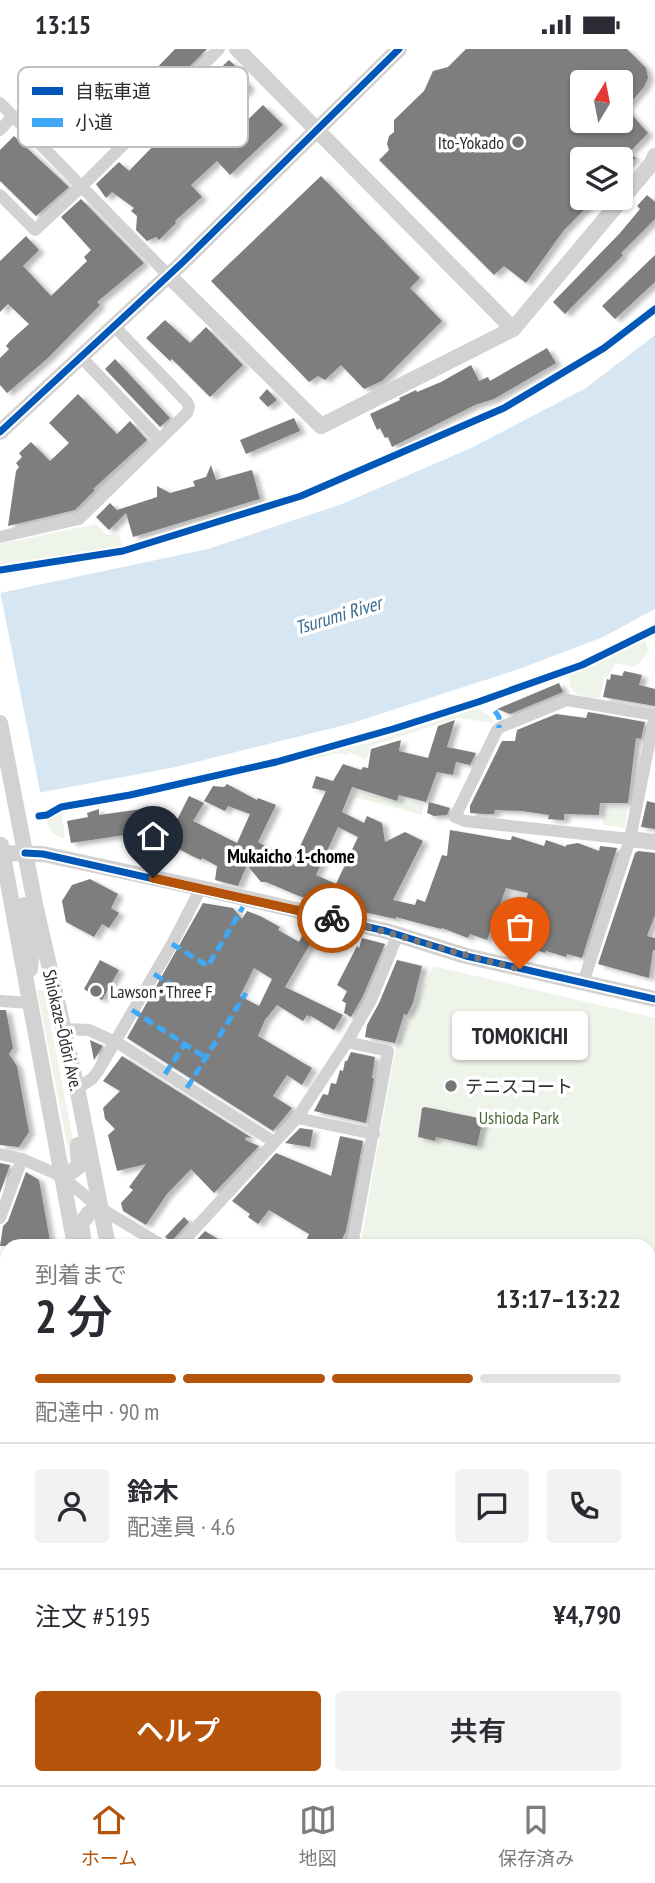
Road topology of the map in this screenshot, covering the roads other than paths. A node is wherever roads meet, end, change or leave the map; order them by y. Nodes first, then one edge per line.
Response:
1 (219, 49) edge
2 (237, 49) edge
3 (399, 49) edge
4 (201, 67) edge
5 (0, 103) edge
6 (13, 116) junction
7 (18, 121) edge
8 (0, 129) edge
9 (318, 132) junction
10 (43, 147) edge
11 (122, 147) edge
12 (655, 156) edge
13 (82, 187) junction
14 (0, 195) edge
15 (169, 276) junction
16 (114, 326) junction
17 (513, 329) junction
18 (80, 357) junction
19 (0, 432) edge
20 (160, 440) junction
21 (0, 537) edge
22 (0, 723) edge
23 (631, 839) junction
24 (655, 842) edge
25 (1, 848) edge
26 (26, 853) junction
27 (201, 888) junction
28 (398, 934) junction
29 (27, 982) junction
30 (583, 983) junction
31 (655, 999) edge
32 (0, 1000) edge
33 (31, 1003) junction
34 (64, 1029) junction
35 (114, 1041) junction
36 (347, 1042) junction
37 (77, 1088) junction
38 (298, 1118) junction
39 (374, 1134) junction
40 (274, 1142) junction
41 (0, 1154) edge
42 (22, 1159) junction
43 (61, 1176) junction
44 (100, 1208) junction
45 (0, 1218) edge
46 (74, 1239) edge
47 (84, 1239) edge
48 (107, 1239) edge
49 (151, 1239) edge
50 (185, 1239) edge
51 (353, 1239) edge

1 - 4 street
2 - 9 street
3 - 9 street
5 - 6 street
6 - 7 street
6 - 8 street
9 - 15 street
9 - 17 street
10 - 13 street
11 - 13 street
12 - 17 street
13 - 14 street
13 - 15 street
15 - 16 street
15 - 17 street
16 - 18 street
16 - 20 street
18 - 19 street
18 - 20 street
20 - 21 street
22 - 26 street, Shiokaze-Ōdōri Ave.
23 - 23 street
23 - 24 street
23 - 30 street
25 - 26 street
25 - 29 street, Shiokaze-Ōdōri Ave.
26 - 27 street
26 - 29 street
26 - 34 street, Shiokaze-Ōdōri Ave.
27 - 28 street
27 - 35 street
28 - 30 street
28 - 36 street
29 - 33 street, Shiokaze-Ōdōri Ave.
30 - 31 street
32 - 33 street
33 - 43 street, Shiokaze-Ōdōri Ave.
34 - 35 street
34 - 37 street, Shiokaze-Ōdōri Ave.
34 - 43 street
35 - 37 street
35 - 40 street
36 - 38 street
36 - 39 street
37 - 44 street, Shiokaze-Ōdōri Ave.
38 - 39 street
38 - 40 street
39 - 51 street
40 - 50 street
41 - 42 street
42 - 43 street
42 - 45 street
43 - 44 street
43 - 46 street, Shiokaze-Ōdōri Ave.
44 - 47 street
44 - 48 street, Shiokaze-Ōdōri Ave.
44 - 49 street

